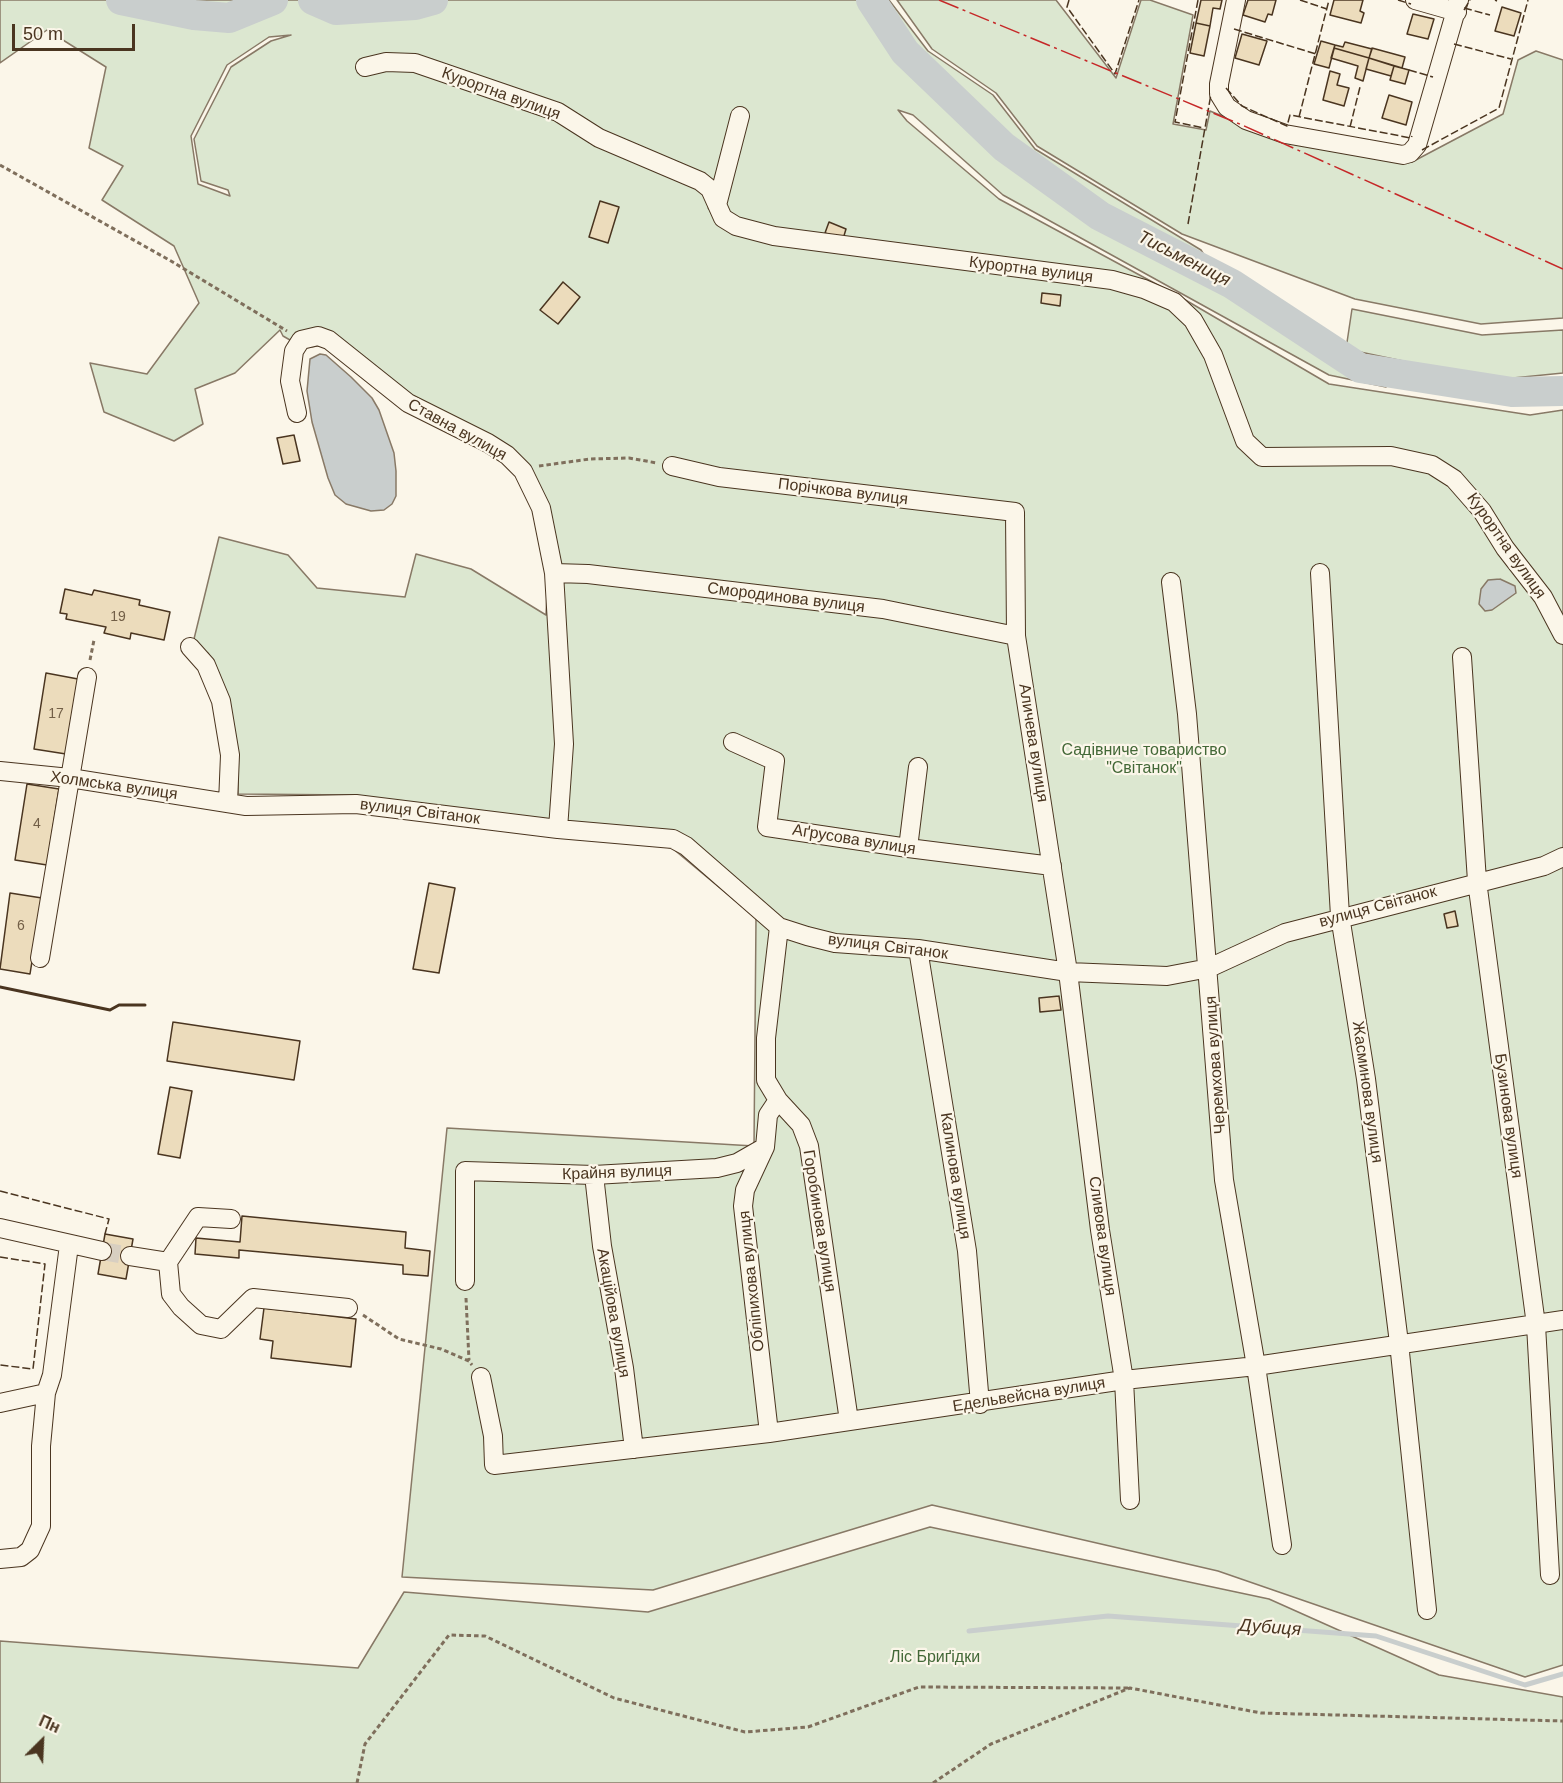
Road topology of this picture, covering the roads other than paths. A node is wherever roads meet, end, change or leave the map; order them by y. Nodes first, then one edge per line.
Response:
1 (1236, 0) edge
2 (1415, 0) edge
3 (1458, 6) edge
4 (365, 67) dead end
5 (740, 116) dead end
6 (717, 205) junction
7 (297, 413) dead end
8 (672, 466) road end
9 (1015, 512) joint
10 (554, 573) junction
11 (1320, 573) dead end
12 (1171, 582) dead end
13 (1563, 635) edge
14 (1016, 636) junction
15 (190, 647) dead end
16 (1462, 657) dead end
17 (87, 677) road end
18 (733, 742) dead end
19 (918, 767) dead end
20 (0, 771) edge
21 (70, 778) junction
22 (228, 803) junction
23 (558, 829) junction
24 (908, 848) junction
25 (1563, 857) edge
26 (1052, 866) junction
27 (1477, 881) junction
28 (1340, 916) junction
29 (779, 927) junction
30 (918, 949) junction
31 (40, 958) dead end
32 (1209, 968) junction
33 (1068, 972) junction
34 (778, 1100) junction
35 (765, 1146) junction
36 (594, 1176) junction
37 (231, 1219) dead end
38 (0, 1228) edge
39 (69, 1245) junction
40 (102, 1251) tunnel mouth
41 (130, 1256) tunnel mouth
42 (168, 1262) junction
43 (465, 1281) road end
44 (348, 1308) road end
45 (1563, 1320) edge
46 (1536, 1324) junction
47 (1399, 1343) junction
48 (1256, 1366) junction
49 (481, 1377) road end
50 (1124, 1380) junction
51 (46, 1393) junction
52 (0, 1402) edge
53 (980, 1404) junction
54 (849, 1421) junction
55 (769, 1433) junction
56 (634, 1449) junction
57 (1130, 1500) dead end
58 (1282, 1545) dead end
59 (0, 1559) edge
60 (1550, 1575) dead end
61 (1427, 1610) dead end

1 - 3 street
2 - 3 street
4 - 6 street, Курортна вулиця
5 - 6 street
6 - 13 street, Курортна вулиця
7 - 10 street, Ставна вулиця
8 - 9 street, Порічкова вулиця
9 - 14 street, Аличева вулиця
10 - 14 street, Смородинова вулиця
10 - 23 street, Ставна вулиця
11 - 28 street, Жасминова вулиця
12 - 32 street, Черемхова вулиця
14 - 26 street, Аличева вулиця
15 - 22 street
16 - 27 street, Бузинова вулиця
17 - 21 street
18 - 24 street, Аґрусова вулиця
19 - 24 street
20 - 21 street, Холмська вулиця
21 - 22 street, Холмська вулиця
21 - 31 street
22 - 23 street, вулиця Світанок
23 - 29 street, вулиця Світанок
24 - 26 street, Аґрусова вулиця
25 - 27 street, вулиця Світанок
26 - 33 street, Аличева вулиця
27 - 28 street, вулиця Світанок
27 - 46 street, Бузинова вулиця
28 - 32 street, вулиця Світанок
28 - 47 street, Жасминова вулиця
29 - 30 street, вулиця Світанок
29 - 34 street, Горобинова вулиця
30 - 33 street, вулиця Світанок
30 - 53 street, Калинова вулиця
32 - 33 street, вулиця Світанок
32 - 48 street, Черемхова вулиця
33 - 50 street, Сливова вулиця
34 - 35 street, Обліпихова вулиця
34 - 54 street, Горобинова вулиця
35 - 36 street, Крайня вулиця
35 - 55 street, Обліпихова вулиця
36 - 43 street, Крайня вулиця
36 - 56 street, Акаційова вулиця
37 - 42 street
38 - 39 street
39 - 40 street
39 - 51 street
41 - 42 street
42 - 44 street
45 - 46 street, Едельвейсна вулиця
46 - 47 street, Едельвейсна вулиця
46 - 60 street, Бузинова вулиця
47 - 48 street, Едельвейсна вулиця
47 - 61 street, Жасминова вулиця
48 - 50 street, Едельвейсна вулиця
48 - 58 street, Черемхова вулиця
49 - 56 street, Едельвейсна вулиця
50 - 53 street, Едельвейсна вулиця
50 - 57 street, Сливова вулиця
51 - 52 street
51 - 59 street
53 - 54 street, Едельвейсна вулиця
54 - 55 street, Едельвейсна вулиця
55 - 56 street, Едельвейсна вулиця

